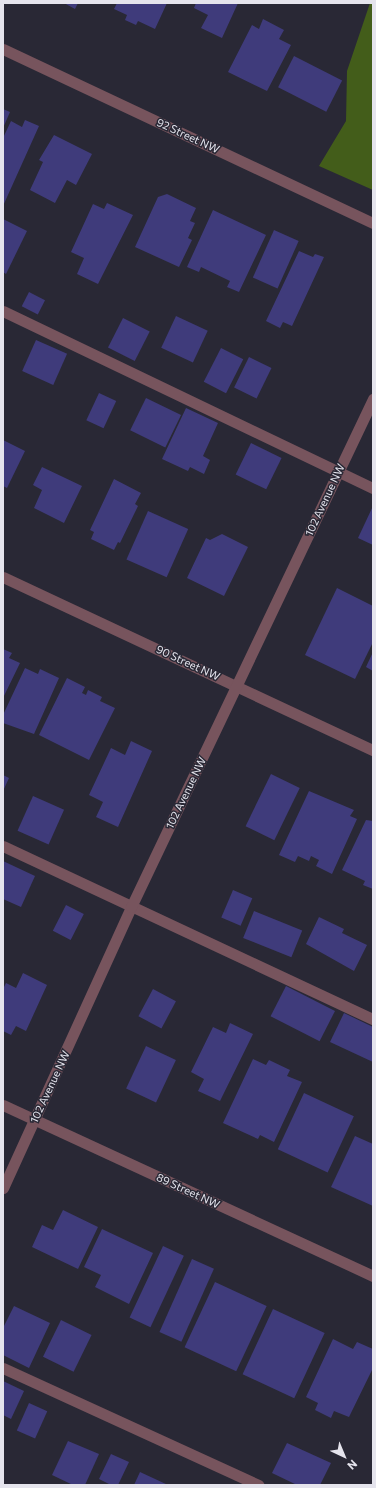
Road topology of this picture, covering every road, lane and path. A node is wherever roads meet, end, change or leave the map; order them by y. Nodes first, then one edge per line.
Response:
1 (3, 49) edge
2 (373, 224) edge
3 (3, 311) edge
4 (373, 399) edge
5 (338, 472) junction
6 (373, 488) edge
7 (3, 577) edge
8 (236, 685) junction
9 (373, 750) edge
10 (3, 846) edge
11 (131, 907) junction
12 (373, 1019) edge
13 (3, 1105) edge
14 (34, 1120) junction
15 (3, 1188) edge
16 (373, 1276) edge
17 (3, 1368) edge
18 (260, 1485) edge

1 - 2 street, 92 Street NW
3 - 5 street
4 - 5 street, 102 Avenue NW
5 - 6 street
5 - 8 street, 102 Avenue NW
7 - 8 street, 90 Street NW
8 - 9 street, 90 Street NW
8 - 11 street, 102 Avenue NW
10 - 11 street
11 - 12 street
11 - 14 street, 102 Avenue NW
13 - 14 street, 89 Street NW
14 - 15 street, 102 Avenue NW
14 - 16 street, 89 Street NW
17 - 18 street

